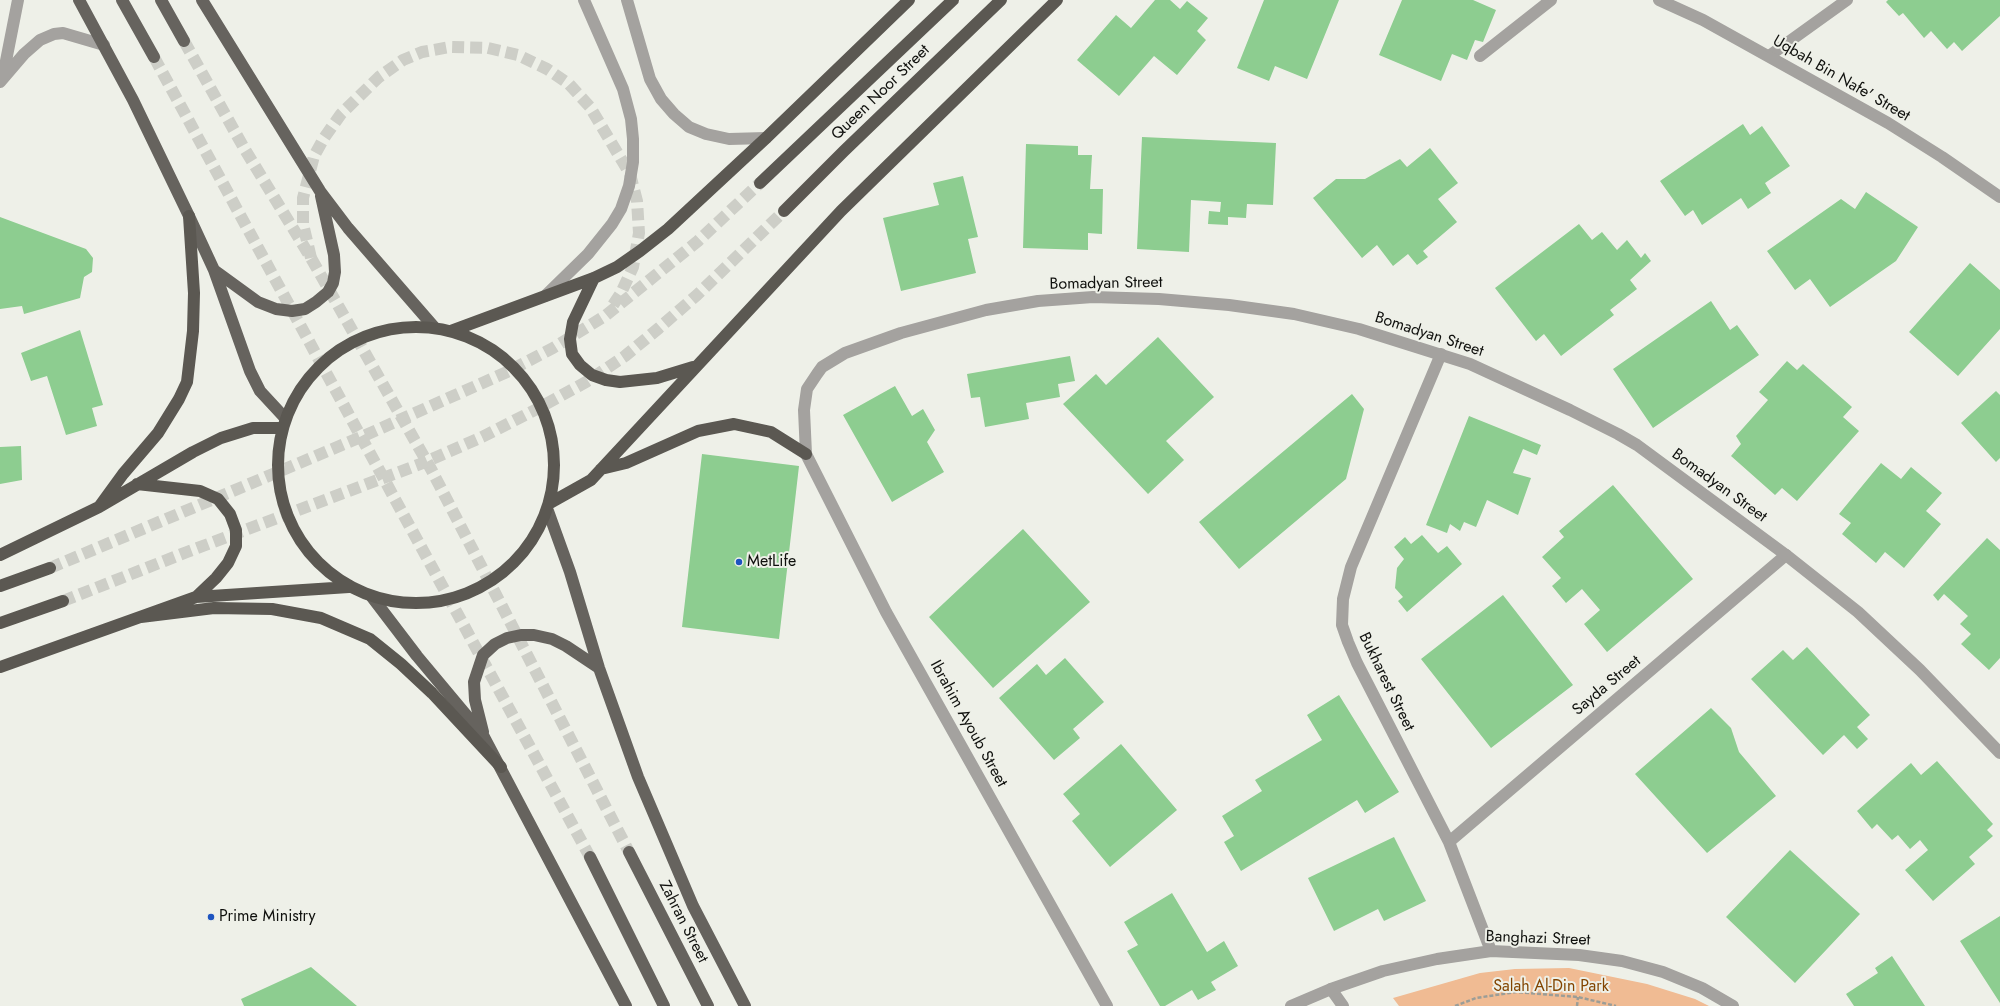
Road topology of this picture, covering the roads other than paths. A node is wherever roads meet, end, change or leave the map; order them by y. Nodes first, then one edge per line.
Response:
1 (18, 0) edge
2 (79, 0) edge
3 (122, 0) edge
4 (161, 0) edge
5 (202, 0) edge
6 (584, 0) edge
7 (627, 0) edge
8 (909, 0) edge
9 (953, 0) edge
10 (1001, 0) edge
11 (1057, 0) edge
12 (1551, 0) edge
13 (1659, 0) edge
14 (1847, 0) edge
15 (184, 41) tunnel mouth
16 (104, 45) junction
17 (1480, 56) dead end
18 (1769, 56) junction
19 (154, 57) tunnel mouth
20 (2, 79) edge
21 (766, 138) junction
22 (760, 183) tunnel mouth
23 (320, 191) junction
24 (2000, 197) edge
25 (784, 211) tunnel mouth
26 (190, 216) junction
27 (214, 270) junction
28 (594, 278) junction
29 (545, 296) junction
30 (434, 327) junction
31 (451, 330) junction
32 (1441, 354) junction
33 (694, 366) junction
34 (283, 423) junction
35 (806, 454) junction
36 (601, 469) junction
37 (137, 484) junction
38 (99, 507) junction
39 (549, 507) junction
40 (0, 555) edge
41 (1786, 555) junction
42 (50, 568) tunnel mouth
43 (0, 586) edge
44 (349, 587) junction
45 (196, 596) junction
46 (372, 597) junction
47 (64, 601) tunnel mouth
48 (141, 617) junction
49 (0, 622) edge
50 (0, 667) edge
51 (599, 668) junction
52 (484, 735) junction
53 (2000, 753) edge
54 (501, 767) junction
55 (1449, 842) junction
56 (629, 852) tunnel mouth
57 (590, 857) tunnel mouth
58 (1491, 951) junction
59 (1331, 989) junction
60 (626, 1006) edge
61 (664, 1006) edge
62 (708, 1006) edge
63 (745, 1006) edge
64 (1107, 1006) edge
65 (1291, 1006) edge
66 (1343, 1006) edge
67 (1733, 1006) edge

1 - 20 street
2 - 16 main road
3 - 19 main road
4 - 15 main road
5 - 23 main road
6 - 29 street
7 - 21 street
8 - 21 highway
9 - 22 highway, Queen Noor Street
10 - 25 highway, Queen Noor Street
11 - 33 highway
12 - 17 street
13 - 18 street, Uqbah Bin Nafe' Street
14 - 18 street
16 - 20 street
16 - 26 main road
18 - 24 street, Uqbah Bin Nafe' Street
21 - 28 highway
23 - 27 main road
23 - 30 main road
26 - 27 main road
26 - 38 highway
27 - 34 main road
28 - 29 highway
28 - 33 highway
29 - 31 highway
30 - 31 highway
30 - 34 highway
31 - 39 highway
32 - 35 street, Bomadyan Street
32 - 41 street, Bomadyan Street
32 - 55 street, Bukharest Street
33 - 36 highway
34 - 37 highway
34 - 44 highway
35 - 36 highway
35 - 64 street, Ibrahim Ayoub Street
36 - 39 highway
37 - 38 highway
37 - 45 highway
38 - 40 highway
39 - 46 highway
39 - 51 main road
41 - 53 street, Bomadyan Street
41 - 55 street, Sayda Street
42 - 43 highway
44 - 45 highway
44 - 46 highway
45 - 48 highway
46 - 52 main road
47 - 49 highway
48 - 50 highway
48 - 54 highway
51 - 52 main road
51 - 63 main road
52 - 54 main road
54 - 60 main road
55 - 58 street, Bukharest Street
56 - 62 main road, Zahran Street
57 - 61 main road
58 - 59 street, Banghazi Street
58 - 67 street, Banghazi Street
59 - 65 street, Banghazi Street
59 - 66 street

